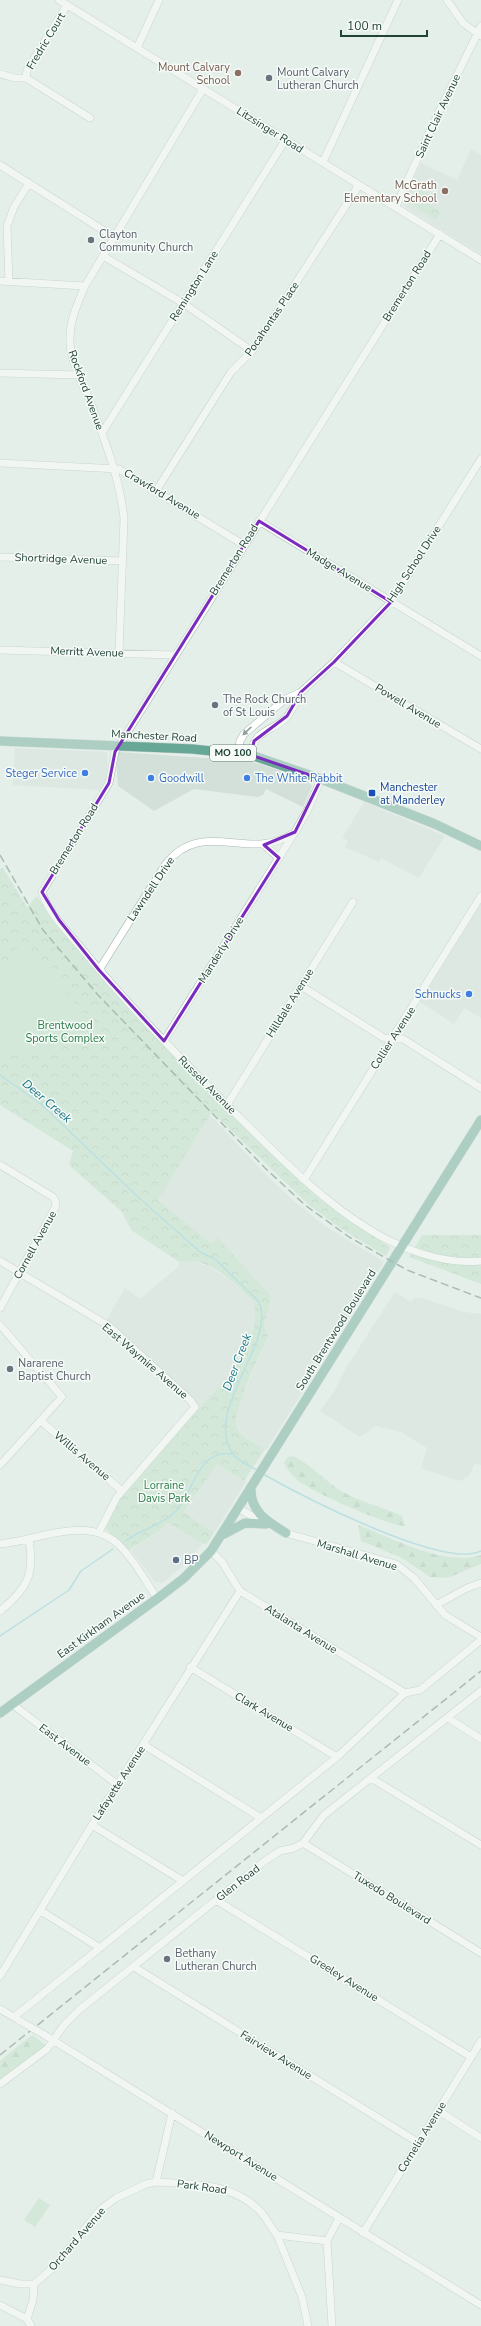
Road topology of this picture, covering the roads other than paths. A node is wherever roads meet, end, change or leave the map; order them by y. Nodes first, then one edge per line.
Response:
1 (59, 0) edge
2 (159, 0) edge
3 (398, 0) edge
4 (447, 0) edge
5 (67, 5) junction
6 (481, 26) edge
7 (479, 35) edge
8 (137, 48) junction
9 (0, 74) edge
10 (26, 78) junction
11 (203, 89) junction
12 (90, 118) dead end
13 (286, 139) junction
14 (323, 162) junction
15 (0, 165) edge
16 (29, 183) junction
17 (359, 185) junction
18 (396, 206) junction
19 (440, 234) junction
20 (114, 237) junction
21 (103, 256) junction
22 (481, 260) edge
23 (0, 281) edge
24 (9, 281) junction
25 (85, 286) junction
26 (183, 303) junction
27 (252, 351) junction
28 (0, 373) edge
29 (79, 375) junction
30 (102, 433) junction
31 (481, 459) edge
32 (0, 463) edge
33 (113, 468) junction
34 (156, 491) junction
35 (259, 521) junction
36 (244, 545) junction
37 (0, 557) edge
38 (122, 561) junction
39 (391, 602) junction
40 (0, 650) edge
41 (119, 652) junction
42 (174, 655) junction
43 (481, 656) edge
44 (334, 662) junction
45 (301, 692) junction
46 (0, 741) edge
47 (119, 746) junction
48 (481, 749) edge
49 (238, 753) junction
50 (251, 755) junction
51 (321, 779) junction
52 (295, 832) junction
53 (264, 845) junction
54 (481, 846) edge
55 (279, 858) junction
56 (42, 892) joint
57 (481, 896) edge
58 (353, 902) dead end
59 (99, 970) junction
60 (301, 986) junction
61 (392, 1039) junction
62 (164, 1041) junction
63 (481, 1088) edge
64 (227, 1104) junction
65 (481, 1120) edge
66 (0, 1165) edge
67 (304, 1180) junction
68 (402, 1246) junction
69 (0, 1261) edge
70 (481, 1261) edge
71 (19, 1273) junction
72 (0, 1308) edge
73 (0, 1325) edge
74 (41, 1421) junction
75 (0, 1465) edge
76 (253, 1484) junction
77 (122, 1491) junction
78 (238, 1508) junction
79 (266, 1524) junction
80 (99, 1532) junction
81 (286, 1533) junction
82 (221, 1536) junction
83 (29, 1540) junction
84 (0, 1544) edge
85 (211, 1551) junction
86 (481, 1583) edge
87 (240, 1591) junction
88 (157, 1598) junction
89 (436, 1605) junction
90 (0, 1611) edge
91 (481, 1637) edge
92 (481, 1640) edge
93 (190, 1668) junction
94 (481, 1691) edge
95 (405, 1693) junction
96 (12, 1704) junction
97 (0, 1713) edge
98 (448, 1718) junction
99 (481, 1739) edge
100 (144, 1745) junction
101 (337, 1757) junction
102 (371, 1778) junction
103 (118, 1785) junction
104 (261, 1818) junction
105 (92, 1825) junction
106 (303, 1843) junction
107 (481, 1845) edge
108 (183, 1881) junction
109 (216, 1900) junction
110 (41, 1911) junction
111 (100, 1948) junction
112 (481, 1953) edge
113 (134, 1967) junction
114 (0, 1976) edge
115 (0, 2009) edge
116 (17, 2019) junction
117 (54, 2041) junction
118 (481, 2041) edge
119 (472, 2057) junction
120 (0, 2084) edge
121 (439, 2111) junction
122 (172, 2113) junction
123 (481, 2138) edge
124 (419, 2143) junction
125 (156, 2182) junction
126 (339, 2218) junction
127 (364, 2233) junction
128 (277, 2235) junction
129 (327, 2241) junction
130 (0, 2280) edge
131 (34, 2284) junction
132 (0, 2305) edge
133 (481, 2305) edge
134 (27, 2320) junction
135 (31, 2326) edge
136 (308, 2326) edge
137 (332, 2326) edge

1 - 5 street, Litzsinger Road
2 - 8 street
3 - 14 street
4 - 7 street
5 - 8 street, Litzsinger Road
5 - 10 street, Fredric Court
6 - 7 street, Saint Clair Avenue
7 - 18 street, Saint Clair Avenue
8 - 11 street, Litzsinger Road
9 - 10 street, Fredric Court
10 - 12 street, Fredric Court
11 - 13 street, Litzsinger Road
11 - 20 street, Rockford Avenue
13 - 14 street, Litzsinger Road
13 - 26 street, Remington Lane
14 - 17 street, Litzsinger Road
15 - 16 street
16 - 20 street
16 - 24 street
17 - 18 street, Litzsinger Road
17 - 27 street, Pocahontas Place
18 - 19 street, Litzsinger Road
19 - 22 street, Litzsinger Road
19 - 35 street, Bremerton Road
20 - 21 street, Rockford Avenue
21 - 25 street, Rockford Avenue
21 - 26 street
23 - 24 street
24 - 25 street
25 - 29 street, Rockford Avenue
26 - 27 street
26 - 30 street, Remington Lane
27 - 34 street, Pocahontas Place
28 - 29 street
29 - 30 street, Rockford Avenue
30 - 33 street, Rockford Avenue
31 - 39 street, High School Drive
32 - 33 street, Crawford Avenue
33 - 34 street, Crawford Avenue
33 - 38 street, Rockford Avenue
34 - 36 street, Crawford Avenue
35 - 36 street, Bremerton Road
35 - 39 street, Madge Avenue
36 - 42 street, Bremerton Road
37 - 38 street, Shortridge Avenue
38 - 41 street, Rockford Avenue
39 - 43 street, Madge Avenue
39 - 44 street, High School Drive
40 - 41 street, Merritt Avenue
41 - 42 street, Merritt Avenue
42 - 47 street, Bremerton Road
44 - 45 street, High School Drive
44 - 48 street, Powell Avenue
45 -> 49 street, High School Drive
45 - 50 street, High School Drive
46 - 47 main road, Manchester Road / MO 100
47 - 49 main road, Manchester Road / MO 100
47 - 56 street, Bremerton Road
49 - 50 main road, Manchester Road / MO 100
50 - 51 main road, Manchester Road / MO 100
51 - 52 street, Manderly Drive
51 - 54 main road, Manchester Road / MO 100
52 - 53 street, Lawndell Drive
52 - 55 street, Manderly Drive
53 - 55 street
53 - 59 street, Lawndell Drive
55 - 62 street, Manderly Drive
56 - 59 street, Russell Avenue
57 - 61 street, Collier Avenue
58 - 60 street, Hilldale Avenue
59 - 62 street, Russell Avenue
60 - 61 street
60 - 64 street, Hilldale Avenue
61 - 63 street
61 - 67 street, Collier Avenue
62 - 64 street, Russell Avenue
64 - 67 street, Russell Avenue
65 - 68 main road, South Brentwood Boulevard
66 - 71 street, Cornell Avenue
67 - 68 street, Russell Avenue
68 - 70 street, Russell Avenue
68 - 76 main road, South Brentwood Boulevard
69 - 71 street
71 - 72 street, Cornell Avenue
71 - 77 street, East Waymire Avenue
73 - 74 street
74 - 75 street
74 - 77 street, Willis Avenue
76 - 78 main road, South Brentwood Boulevard
76 - 81 main road
77 - 80 street, East Waymire Avenue
78 - 79 street, Marshall Avenue
78 - 82 main road, South Brentwood Boulevard
79 - 81 street, Marshall Avenue
79 - 82 main road
80 - 83 street
80 - 88 street
81 - 89 street, Marshall Avenue
82 - 85 main road, South Brentwood Boulevard
83 - 84 street
83 - 90 street
85 - 87 street, Atalanta Avenue
85 - 88 main road, East Kirkham Avenue
86 - 89 street
87 - 93 street, Lafayette Avenue
87 - 95 street, Atalanta Avenue
88 - 96 main road, East Kirkham Avenue
89 - 91 street, Marshall Avenue
92 - 95 street
93 - 100 street, Lafayette Avenue
93 - 101 street, Clark Avenue
94 - 98 street
95 - 101 street
96 - 97 main road, East Kirkham Avenue
96 - 103 street, East Avenue
98 - 99 street
98 - 102 street
100 - 103 street, Lafayette Avenue
100 - 104 street
101 - 104 street
102 - 106 street
102 - 107 street
103 - 105 street, Lafayette Avenue
104 - 108 street
105 - 108 street
105 - 110 street, Lafayette Avenue
106 - 109 street, Glen Road
106 - 112 street, Tuxedo Boulevard
108 - 111 street
109 - 113 street, Glen Road
109 - 119 street, Greeley Avenue
110 - 111 street
110 - 114 street, Lafayette Avenue
111 - 116 street
113 - 117 street, Glen Road
113 - 124 street, Fairview Avenue
115 - 116 street, Newport Avenue
116 - 117 street, Newport Avenue, bridge
117 - 120 street, Glen Road
117 - 122 street, Newport Avenue
118 - 119 street, Cornelia Avenue
119 - 121 street, Cornelia Avenue
121 - 123 street
121 - 124 street, Cornelia Avenue
122 - 125 street
122 - 126 street, Newport Avenue
124 - 127 street, Cornelia Avenue
125 - 128 street, Park Road
125 - 131 street, Orchard Avenue
126 - 127 street, Newport Avenue
126 - 129 street
127 - 133 street, Newport Avenue
128 - 129 street
128 - 136 street, Park Road
129 - 137 street
130 - 131 street
131 - 134 street
132 - 134 street
134 - 135 street

